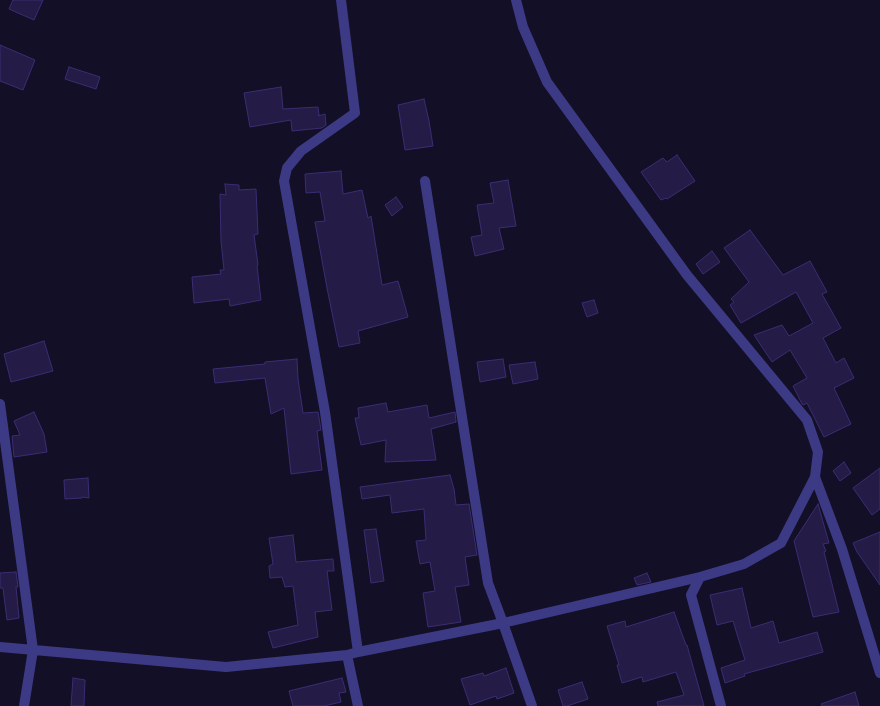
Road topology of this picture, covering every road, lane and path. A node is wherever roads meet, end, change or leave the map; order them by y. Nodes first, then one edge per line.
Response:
1 (342, 0) edge
2 (516, 0) edge
3 (425, 181) dead end
4 (0, 404) edge
5 (815, 477) junction
6 (700, 577) junction
7 (503, 623) junction
8 (0, 647) edge
9 (33, 650) junction
10 (358, 652) junction
11 (347, 655) junction
12 (880, 673) edge
13 (24, 706) edge
14 (358, 706) edge
15 (532, 706) edge
16 (721, 706) edge

1 - 10 street
2 - 5 street
3 - 7 street
4 - 9 street
5 - 6 street
5 - 12 street
6 - 7 street
6 - 16 street
7 - 10 street
7 - 15 street
8 - 9 street
9 - 11 street
9 - 13 street
10 - 11 street
11 - 14 street

